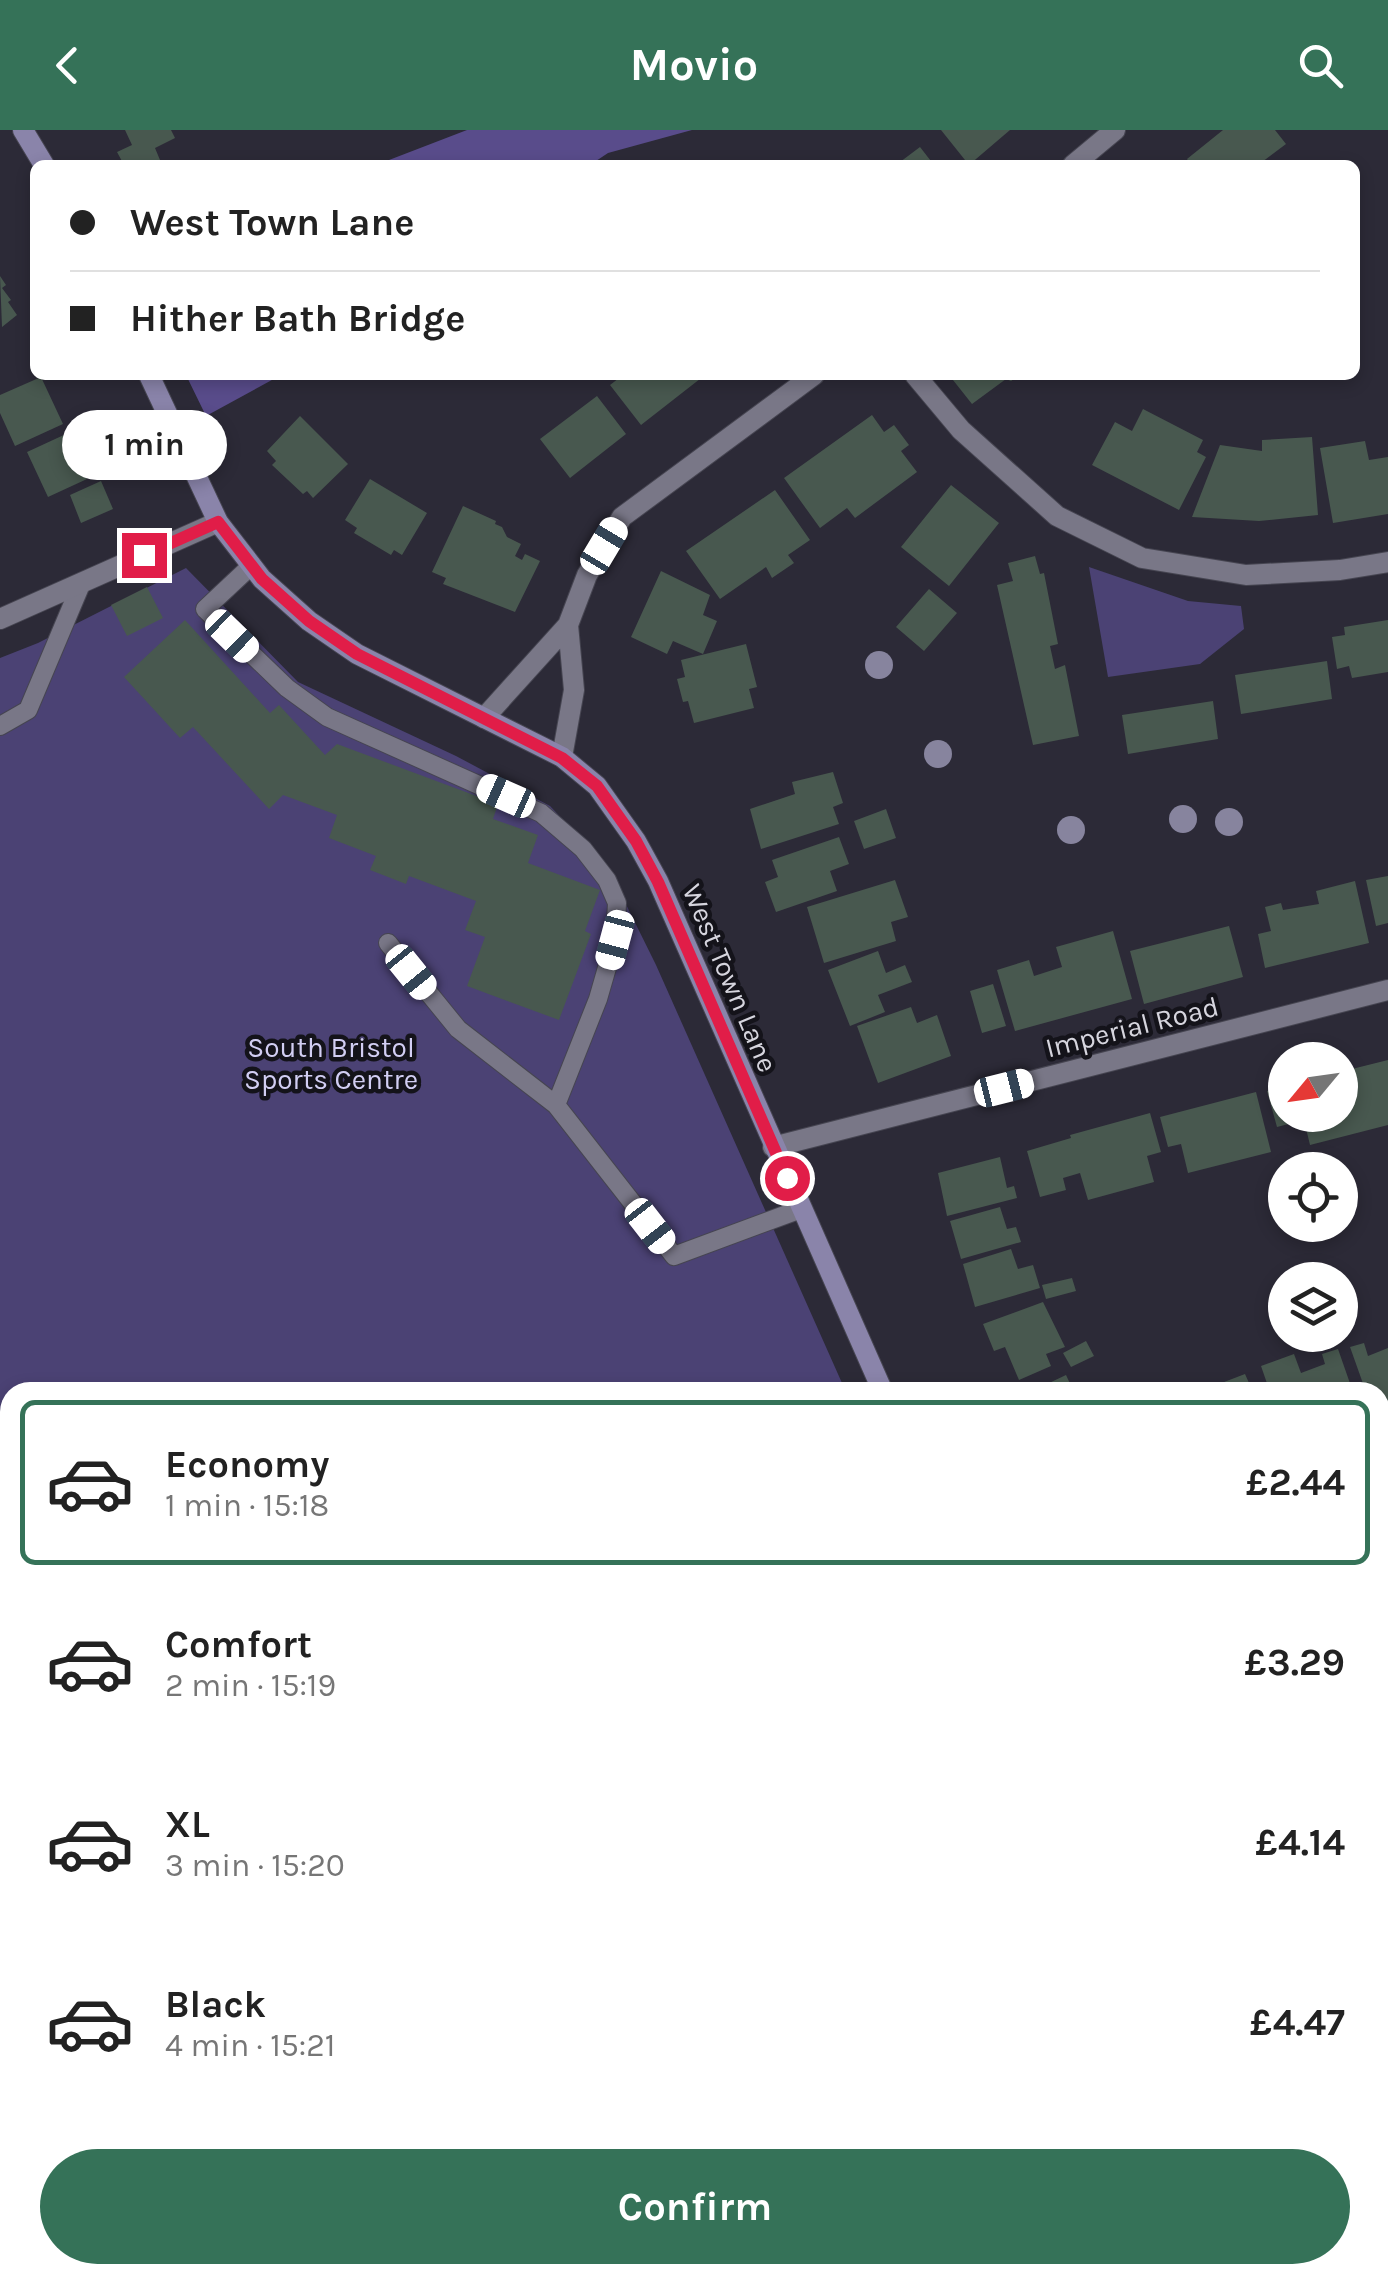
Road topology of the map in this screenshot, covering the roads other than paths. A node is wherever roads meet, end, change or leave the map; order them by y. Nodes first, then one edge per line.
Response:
1 (23, 130) edge
2 (1115, 130) edge
3 (41, 160) edge
4 (1079, 160) edge
5 (151, 380) edge
6 (807, 380) edge
7 (920, 380) edge
8 (218, 522) junction
9 (1388, 562) edge
10 (252, 565) junction
11 (82, 582) junction
12 (0, 618) edge
13 (568, 625) junction
14 (484, 718) junction
15 (0, 726) edge
16 (562, 758) junction
17 (388, 943) dead end
18 (1388, 990) edge
19 (556, 1105) junction
20 (773, 1148) junction
21 (800, 1209) junction
22 (878, 1382) edge

1 - 3 main road
2 - 4 street
5 - 8 main road, West Town Lane
6 - 13 street
7 - 9 street
8 - 10 main road, West Town Lane
8 - 11 street
10 - 14 main road, West Town Lane
10 - 19 lane
11 - 12 street
11 - 15 lane
13 - 14 street
13 - 16 street
14 - 16 main road, West Town Lane
16 - 20 main road, West Town Lane
17 - 19 lane
18 - 20 street, Imperial Road
19 - 21 lane
20 - 21 main road, West Town Lane
21 - 22 main road, West Town Lane

